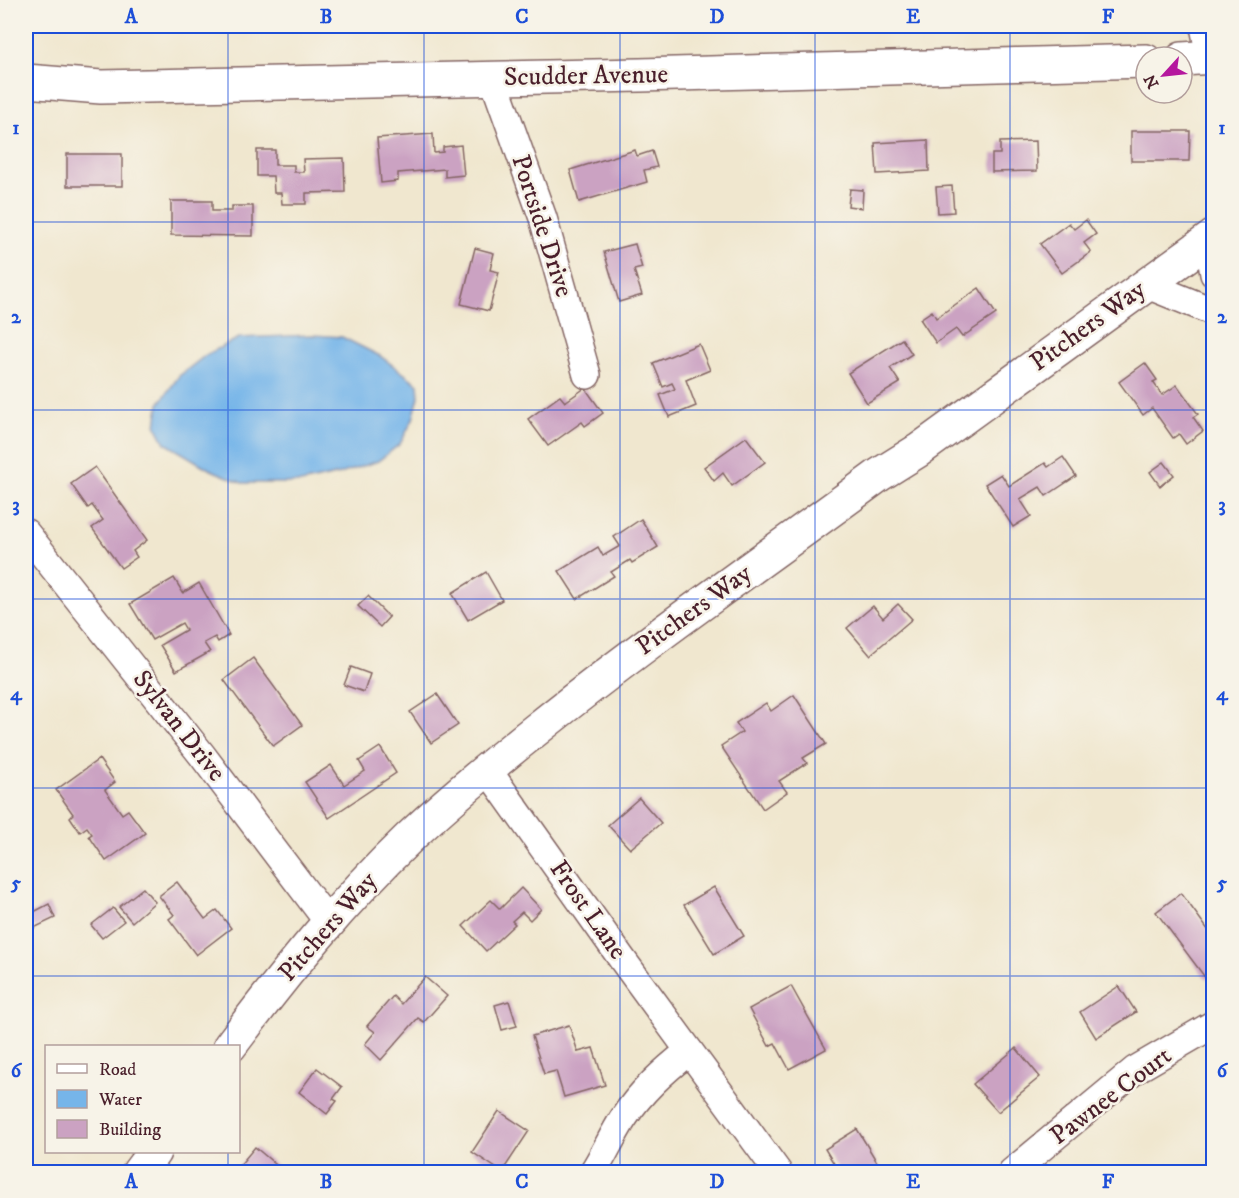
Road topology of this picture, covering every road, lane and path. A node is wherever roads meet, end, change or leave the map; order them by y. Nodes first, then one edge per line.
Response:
1 (1204, 26) edge
2 (1202, 58) edge
3 (1134, 61) edge
4 (493, 78) junction
5 (26, 81) edge
6 (1211, 238) edge
7 (1214, 274) edge
8 (1145, 284) junction
9 (1214, 312) edge
10 (587, 375) dead end
11 (26, 533) edge
12 (488, 769) junction
13 (329, 923) junction
14 (1214, 1024) edge
15 (232, 1045) edge
16 (689, 1051) junction
17 (153, 1153) edge
18 (139, 1173) edge
19 (593, 1173) edge
20 (778, 1173) edge
21 (1011, 1173) edge

1 - 2 street
3 - 4 main road, Scudder Avenue
4 - 5 main road, Scudder Avenue
4 - 10 street, Portside Drive
6 - 7 street
6 - 8 main road, Pitchers Way
8 - 9 street
8 - 12 main road, Pitchers Way
11 - 13 street, Sylvan Drive
12 - 13 main road, Pitchers Way
12 - 16 street, Frost Lane
13 - 15 main road, Pitchers Way
14 - 21 street, Pawnee Court
16 - 19 street
16 - 20 street, Frost Lane
17 - 18 main road

